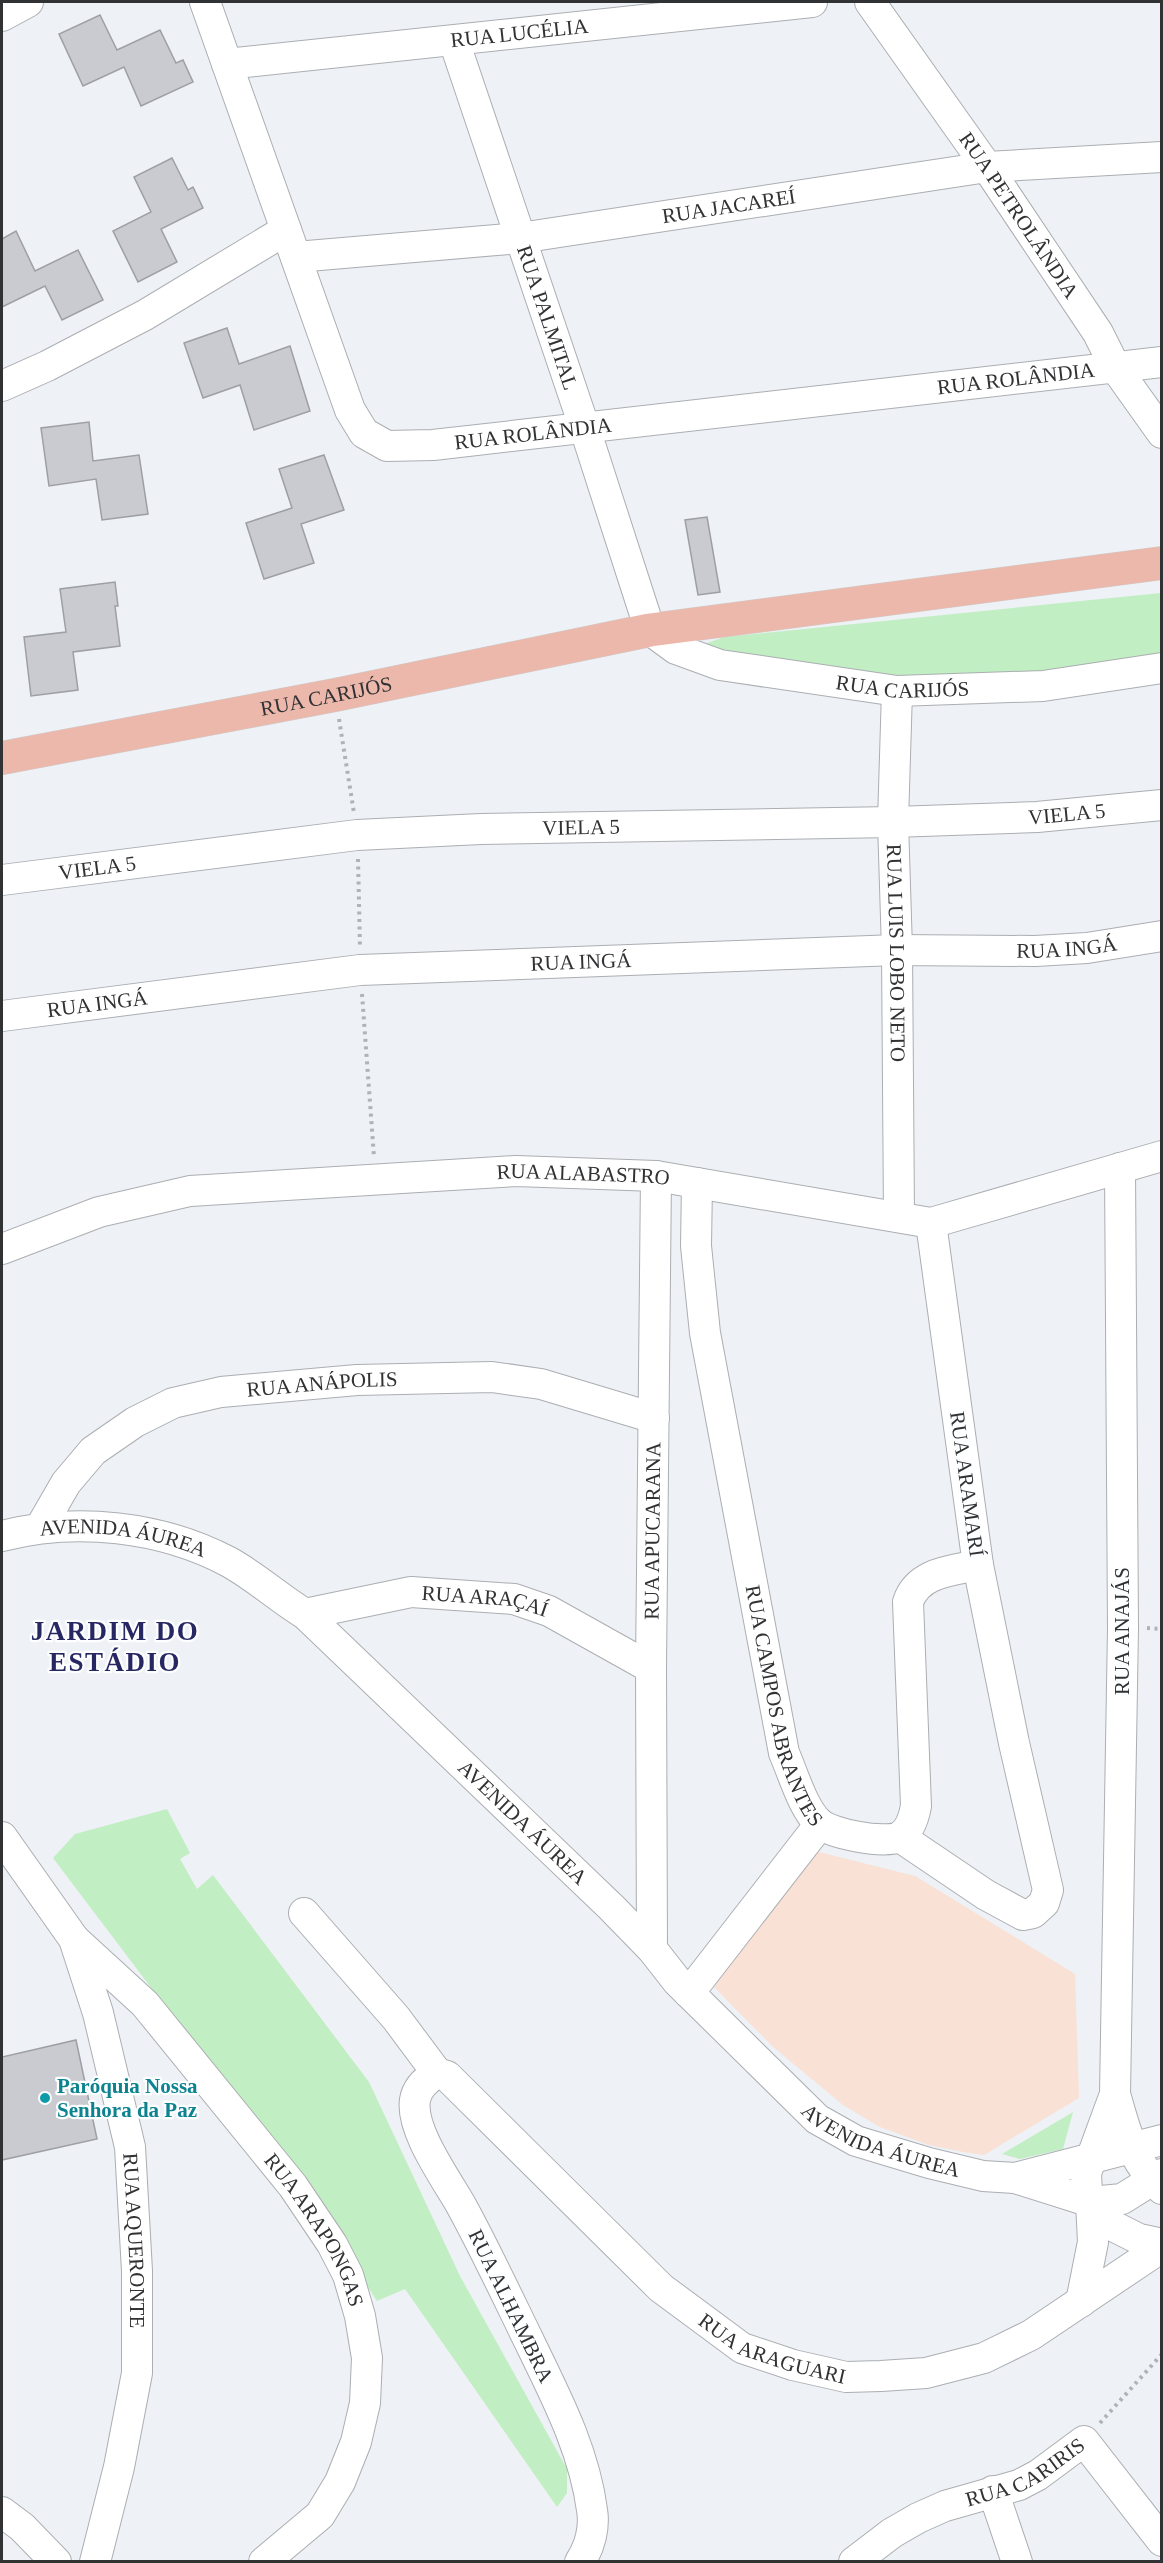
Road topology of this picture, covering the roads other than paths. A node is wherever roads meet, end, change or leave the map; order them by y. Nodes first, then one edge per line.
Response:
1 (28, 2) edge
2 (205, 2) edge
3 (812, 2) edge
4 (870, 2) edge
5 (2, 16) edge
6 (454, 41) junction
7 (227, 64) junction
8 (1161, 157) edge
9 (987, 167) junction
10 (520, 238) junction
11 (291, 244) junction
12 (1161, 362) edge
13 (1114, 367) junction
14 (2, 386) edge
15 (585, 429) junction
16 (1161, 433) edge
17 (1161, 564) edge
18 (650, 630) junction
19 (1161, 668) edge
20 (897, 691) junction
21 (2, 758) edge
22 (1161, 805) edge
23 (893, 822) junction
24 (2, 880) edge
25 (1161, 936) edge
26 (897, 950) junction
27 (2, 1016) edge
28 (1161, 1156) edge
29 (1120, 1168) junction
30 (656, 1176) junction
31 (697, 1183) junction
32 (899, 1217) junction
33 (931, 1223) junction
34 (2, 1249) edge
35 (654, 1418) junction
36 (40, 1528) junction
37 (2, 1536) edge
38 (978, 1565) junction
39 (305, 1614) junction
40 (651, 1668) junction
41 (820, 1824) junction
42 (900, 1836) junction
43 (2, 1837) edge
44 (653, 1886) junction
45 (611, 1907) junction
46 (304, 1913) dead end
47 (74, 1939) junction
48 (652, 1949) junction
49 (689, 1993) junction
50 (442, 2075) junction
51 (1115, 2094) junction
52 (1161, 2140) edge
53 (1131, 2147) junction
54 (1090, 2160) junction
55 (1015, 2178) junction
56 (1159, 2182) edge
57 (1091, 2202) junction
58 (1161, 2246) edge
59 (1082, 2302) junction
60 (993, 2491) junction
61 (2, 2512) edge
62 (1161, 2541) edge
63 (56, 2562) edge
64 (95, 2562) edge
65 (264, 2562) edge
66 (580, 2562) edge
67 (854, 2562) edge
68 (1017, 2562) edge

1 - 5 street
2 - 7 street, RUA ROLÂNDIA
3 - 6 street, RUA LUCÉLIA
4 - 9 street, RUA PETROLÂNDIA
6 - 7 street, RUA LUCÉLIA
6 - 10 street, RUA PALMITAL
7 - 11 street, RUA ROLÂNDIA
8 - 9 street, RUA JACAREÍ
9 - 10 street, RUA JACAREÍ
9 - 13 street, RUA PETROLÂNDIA
10 - 11 street, RUA JACAREÍ
10 - 15 street, RUA PALMITAL
11 - 14 street
11 - 15 street, RUA ROLÂNDIA
12 - 13 street, RUA ROLÂNDIA
13 - 15 street, RUA ROLÂNDIA
13 - 16 street, RUA PETROLÂNDIA
15 - 18 street, RUA PALMITAL
17 - 18 main road, RUA CARIJÓS
18 - 20 street, RUA CARIJÓS
18 - 21 main road, RUA CARIJÓS
19 - 20 street, RUA CARIJÓS
20 - 23 street, RUA LUIS LOBO NETO
22 - 23 street, VIELA 5
23 - 24 street, VIELA 5
23 - 26 street, RUA LUIS LOBO NETO
25 - 26 street, RUA INGÁ
26 - 27 street, RUA INGÁ
26 - 32 street, RUA LUIS LOBO NETO
28 - 29 street, RUA ALABASTRO
29 - 33 street, RUA ALABASTRO
29 - 51 street, RUA ANAJÁS
30 - 31 street, RUA ALABASTRO
30 - 34 street, RUA ALABASTRO
30 - 35 street, RUA APUCARANA
31 - 32 street, RUA ALABASTRO
31 - 41 street, RUA CAMPOS ABRANTES
32 - 33 street, RUA ALABASTRO
33 - 38 street, RUA ARAMARÍ
35 - 36 street, RUA ANÁPOLIS
35 - 40 street, RUA APUCARANA
36 - 37 street, AVENIDA ÁUREA
36 - 39 street, AVENIDA ÁUREA
38 - 42 street
38 - 42 street, RUA ARAMARÍ
39 - 40 street, RUA ARAÇAÍ
39 - 45 street, AVENIDA ÁUREA
40 - 44 street, RUA APUCARANA
41 - 42 street, RUA CAMPOS ABRANTES
41 - 49 street
43 - 47 street, RUA AQUERONTE
44 - 45 street
44 - 48 street, RUA APUCARANA
45 - 48 street, AVENIDA ÁUREA
46 - 50 street, RUA ARAGUARI
47 - 64 street, RUA AQUERONTE
47 - 65 street, RUA ARAPONGAS
48 - 49 street, AVENIDA ÁUREA
49 - 55 street, AVENIDA ÁUREA
50 - 59 street, RUA ARAGUARI
50 - 66 street, RUA ALHAMBRA
51 - 53 street, RUA ANAJÁS
51 - 54 street, RUA ANAJÁS
52 - 53 street
53 - 54 street, AVENIDA ÁUREA
53 - 56 street, AVENIDA ÁUREA
54 - 55 street, AVENIDA ÁUREA
54 - 57 street
55 - 57 street, AVENIDA ÁUREA
56 - 57 street, AVENIDA ÁUREA
57 - 58 street
57 - 59 street
58 - 59 street, RUA ARAGUARI
60 - 62 street, RUA CARIRIS
60 - 67 street, RUA CARIRIS
60 - 68 street
61 - 63 street

